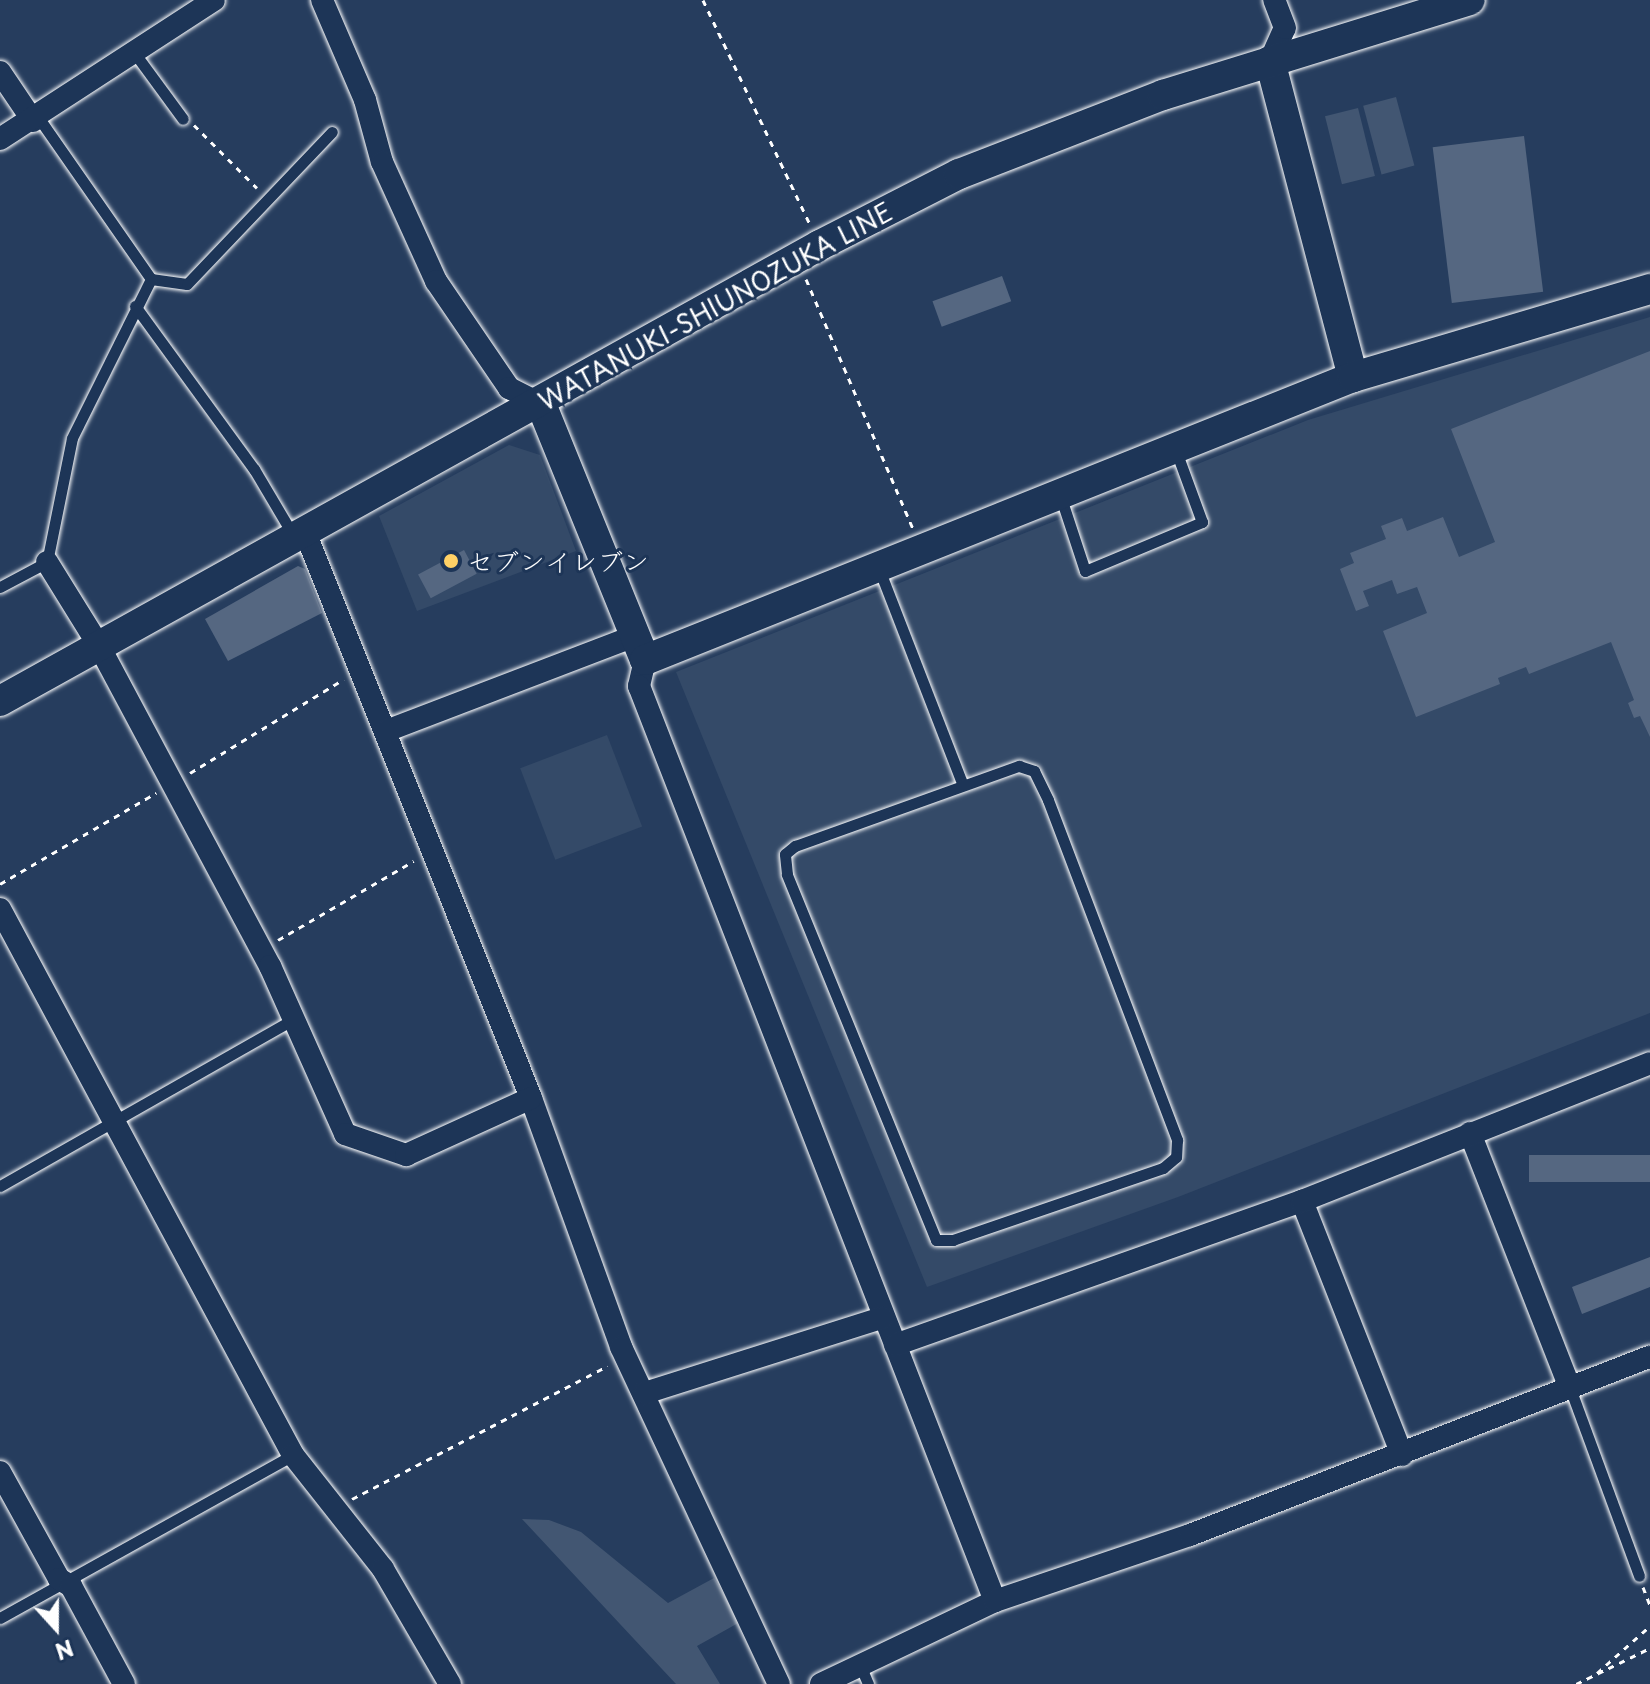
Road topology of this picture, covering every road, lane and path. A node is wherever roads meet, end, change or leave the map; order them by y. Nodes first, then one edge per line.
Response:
1 (214, 0) edge
2 (322, 0) edge
3 (710, 0) edge
4 (1274, 0) edge
5 (1470, 0) edge
6 (704, 1) edge
7 (133, 51) junction
8 (1270, 61) junction
9 (0, 72) edge
10 (36, 119) junction
11 (185, 119) joint
12 (332, 132) dead end
13 (0, 139) edge
14 (268, 199) junction
15 (808, 251) junction
16 (151, 279) junction
17 (1650, 289) edge
18 (135, 306) junction
19 (1353, 377) junction
20 (541, 404) junction
21 (1174, 447) junction
22 (1059, 492) junction
23 (299, 535) junction
24 (920, 548) junction
25 (47, 562) junction
26 (878, 565) junction
27 (0, 587) edge
28 (99, 646) junction
29 (640, 648) junction
30 (361, 668) junction
31 (0, 701) edge
32 (386, 731) junction
33 (172, 783) junction
34 (962, 783) junction
35 (433, 850) junction
36 (0, 884) edge
37 (0, 909) edge
38 (261, 949) junction
39 (294, 1019) junction
40 (1650, 1063) edge
41 (531, 1098) junction
42 (114, 1120) junction
43 (1470, 1133) junction
44 (0, 1186) edge
45 (1302, 1201) junction
46 (882, 1318) junction
47 (895, 1345) junction
48 (626, 1357) junction
49 (1650, 1357) edge
50 (1570, 1388) junction
51 (645, 1393) junction
52 (293, 1455) junction
53 (1402, 1455) junction
54 (0, 1472) edge
55 (335, 1508) junction
56 (1639, 1576) dead end
57 (65, 1583) junction
58 (995, 1601) junction
59 (0, 1618) edge
60 (1650, 1626) edge
61 (1650, 1648) edge
62 (1597, 1673) junction
63 (864, 1675) edge
64 (124, 1684) edge
65 (450, 1684) edge
66 (779, 1684) edge
67 (821, 1684) edge
68 (1576, 1684) edge

1 - 7 street
2 - 20 street
3 - 6 path
4 - 8 street
5 - 8 street, WATANUKI-SHIUNOZUKA LINE
6 - 15 path
7 - 10 street
7 - 11 lane
8 - 15 street, WATANUKI-SHIUNOZUKA LINE
8 - 19 street
9 - 10 street
10 - 13 street
10 - 16 lane
11 - 14 path
12 - 14 lane
14 - 16 lane
15 - 20 street, WATANUKI-SHIUNOZUKA LINE
15 - 24 path
16 - 18 lane
17 - 19 street
18 - 23 lane
18 - 25 lane
19 - 21 street
20 - 23 street, WATANUKI-SHIUNOZUKA LINE
20 - 29 street
21 - 22 street
21 - 22 lane
22 - 24 street
23 - 28 street, WATANUKI-SHIUNOZUKA LINE
23 - 30 street
24 - 26 street
25 - 27 lane
25 - 28 street
26 - 29 street
26 - 34 lane
28 - 31 street, WATANUKI-SHIUNOZUKA LINE
28 - 33 street
29 - 32 street
29 - 46 street
30 - 32 street
30 - 33 path
32 - 35 street
33 - 36 path
33 - 38 street
34 - 34 lane
35 - 38 path
35 - 41 street
37 - 42 street
38 - 39 street
39 - 41 street
39 - 42 lane
40 - 43 street
41 - 48 street
42 - 44 lane
42 - 52 street
43 - 45 street
43 - 50 street
45 - 47 street
45 - 53 street
46 - 47 street
46 - 51 street
47 - 58 street
48 - 51 street
48 - 55 path
49 - 50 street
50 - 53 street
50 - 56 lane
51 - 66 street
52 - 55 street
52 - 57 lane
53 - 58 street
54 - 57 street
55 - 65 street
57 - 59 lane
57 - 64 street
58 - 63 street
60 - 62 path
61 - 62 path
62 - 68 path
63 - 67 street

